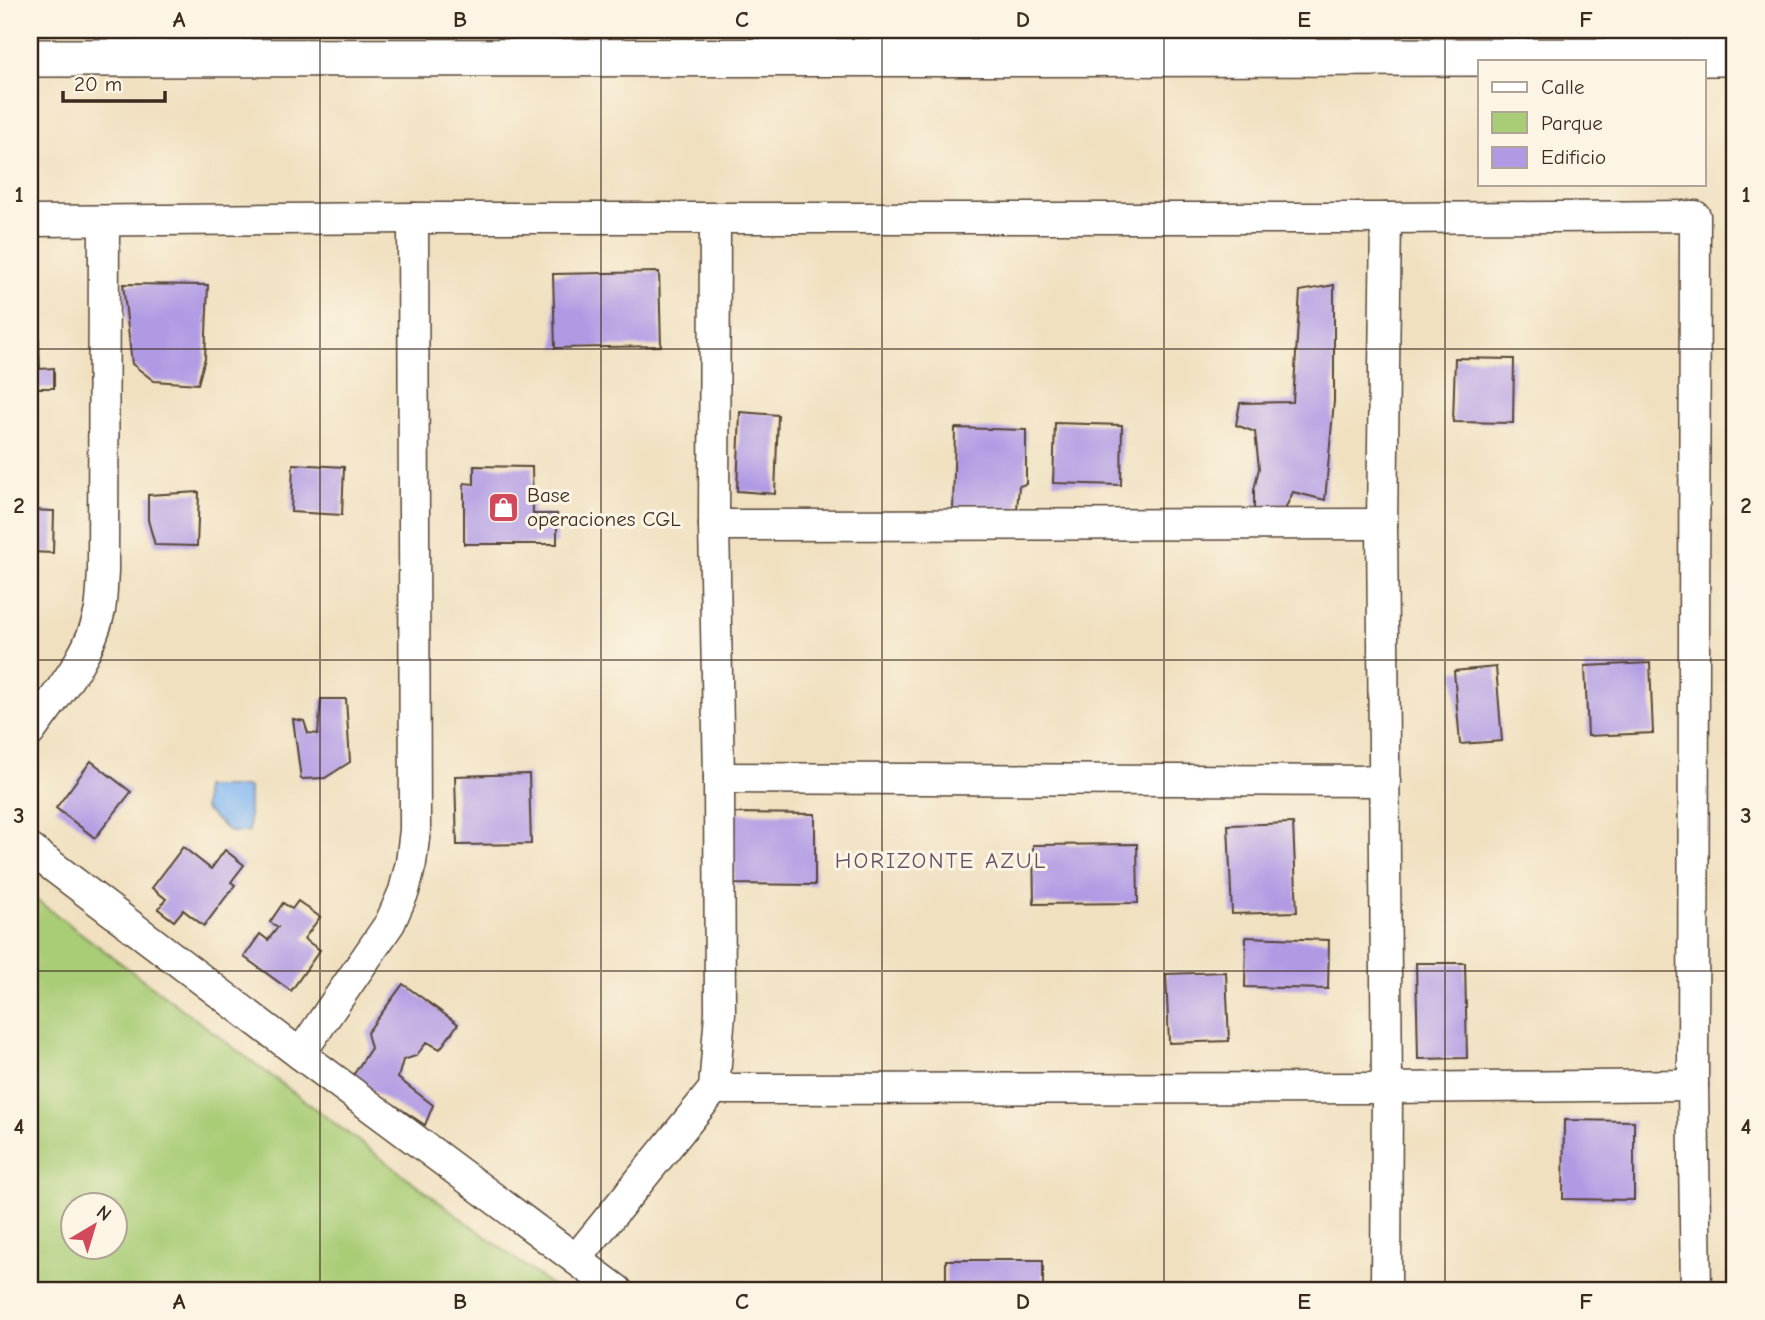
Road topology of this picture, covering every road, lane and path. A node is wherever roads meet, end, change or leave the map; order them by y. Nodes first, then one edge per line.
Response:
1 (1735, 57) edge
2 (30, 58) edge
3 (413, 218) junction
4 (1386, 218) junction
5 (715, 219) junction
6 (30, 221) edge
7 (104, 221) junction
8 (714, 524) junction
9 (1382, 524) junction
10 (30, 732) edge
11 (719, 778) junction
12 (1385, 781) junction
13 (30, 849) edge
14 (300, 1054) junction
15 (1693, 1085) junction
16 (1387, 1088) junction
17 (714, 1090) junction
18 (576, 1259) junction
19 (617, 1290) edge
20 (1386, 1290) edge
21 (1696, 1290) edge

1 - 2 street
3 - 5 street
3 - 7 street
3 - 14 street
4 - 5 street
4 - 9 street
4 - 15 street
5 - 8 street
6 - 7 street
7 - 10 street
8 - 9 street
8 - 11 street
9 - 12 street
11 - 12 street
11 - 17 street
12 - 16 street
13 - 14 street
14 - 18 street
15 - 16 street
15 - 21 street
16 - 17 street
16 - 20 street
17 - 18 street
18 - 19 street

